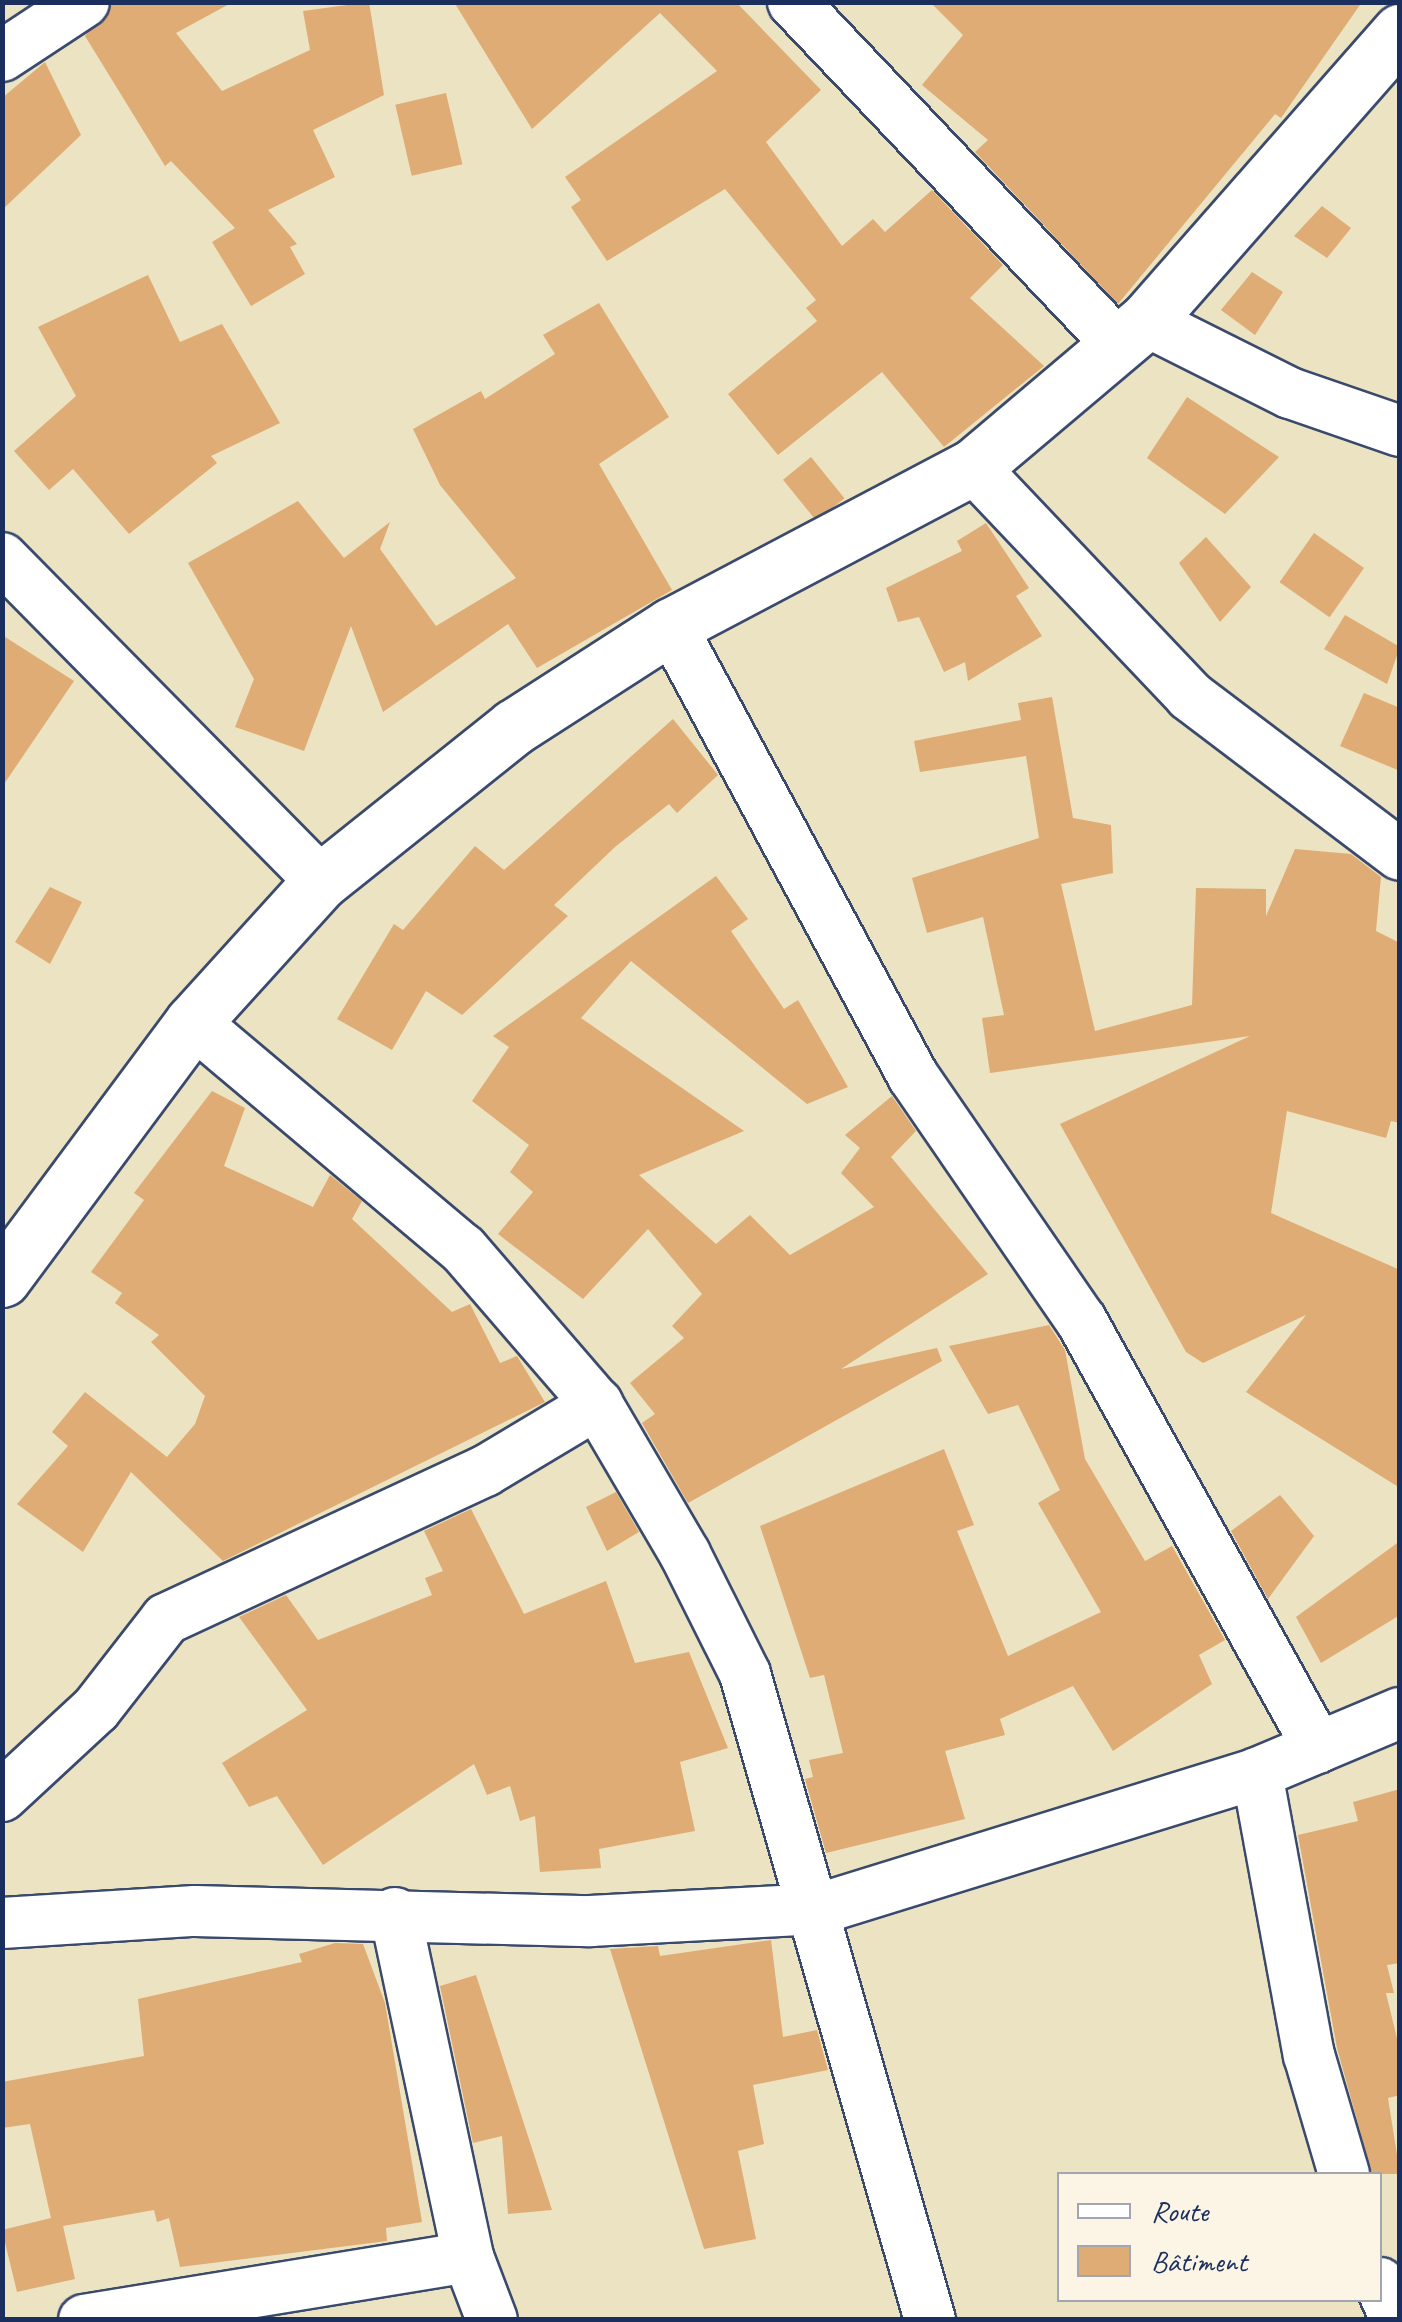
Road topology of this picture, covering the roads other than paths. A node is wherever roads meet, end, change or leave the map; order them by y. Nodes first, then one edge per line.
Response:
1 (84, 2) edge
2 (793, 2) edge
3 (1400, 32) edge
4 (2, 56) edge
5 (1132, 333) junction
6 (1400, 431) edge
7 (973, 468) junction
8 (2, 558) edge
9 (671, 626) junction
10 (1400, 855) edge
11 (321, 881) junction
12 (194, 1022) junction
13 (2, 1279) edge
14 (597, 1404) junction
15 (1400, 1713) edge
16 (1318, 1748) junction
17 (1257, 1773) junction
18 (2, 1796) edge
19 (819, 1909) junction
20 (396, 1913) junction
21 (2, 1923) edge
22 (1343, 2172) edge
23 (468, 2256) junction
24 (1382, 2288) edge
25 (84, 2320) edge
26 (492, 2320) edge
27 (930, 2320) edge
28 (1396, 2320) edge

1 - 4 street
2 - 5 street
3 - 5 main road
5 - 6 street
5 - 7 main road
7 - 9 main road
7 - 10 street
8 - 11 street
9 - 11 main road
9 - 16 street
11 - 12 main road
12 - 13 main road
12 - 14 street
14 - 18 street
14 - 19 street
15 - 16 street
16 - 17 street
17 - 19 street
17 - 22 street
19 - 20 street
19 - 27 street
20 - 21 street
20 - 23 street
23 - 25 street
23 - 26 street
24 - 28 street

